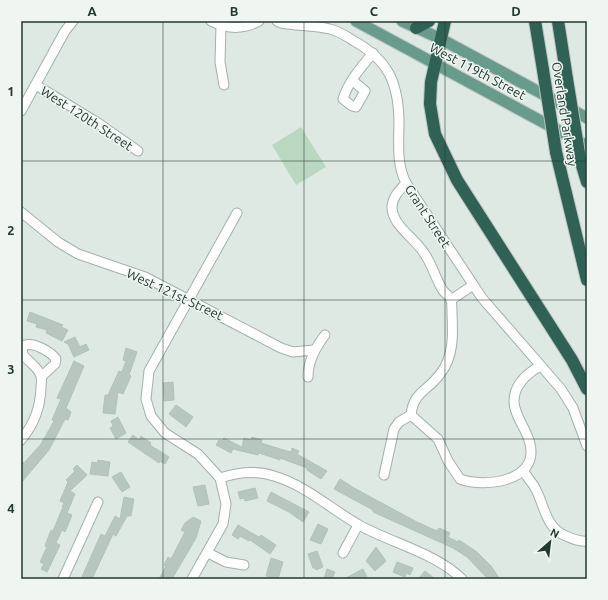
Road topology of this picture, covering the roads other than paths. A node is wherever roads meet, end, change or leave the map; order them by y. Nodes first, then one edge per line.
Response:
1 (73, 21) edge
2 (211, 21) edge
3 (259, 21) edge
4 (277, 21) edge
5 (356, 21) edge
6 (402, 21) edge
7 (429, 21) edge
8 (445, 21) edge
9 (535, 21) edge
10 (558, 21) edge
11 (221, 25) junction
12 (416, 28) junction
13 (441, 39) junction
14 (374, 53) junction
15 (435, 64) junction
16 (353, 81) dead end
17 (36, 85) junction
18 (224, 85) dead end
19 (21, 110) edge
20 (587, 118) edge
21 (587, 146) edge
22 (138, 151) dead end
23 (587, 182) edge
24 (406, 183) junction
25 (21, 212) edge
26 (236, 213) dead end
27 (587, 280) edge
28 (473, 284) junction
29 (188, 300) junction
30 (451, 300) junction
31 (325, 335) dead end
32 (314, 350) junction
33 (540, 366) junction
34 (42, 377) dead end
35 (308, 377) dead end
36 (587, 390) edge
37 (411, 415) junction
38 (21, 440) edge
39 (587, 446) edge
40 (523, 470) junction
41 (384, 475) dead end
42 (220, 478) junction
43 (98, 502) dead end
44 (358, 525) junction
45 (587, 541) edge
46 (208, 553) junction
47 (343, 553) dead end
48 (244, 565) dead end
49 (63, 579) edge
50 (192, 579) edge
51 (462, 579) edge

1 - 17 street
2 - 11 street
3 - 11 street
4 - 14 street, Grant Street
5 - 15 main road, West 119th Street
6 - 12 main road, West 119th Street
7 - 12 highway
8 - 13 highway
9 - 27 highway, Overland Parkway, bridge
10 - 23 highway, Overland Parkway, bridge
11 - 18 street
12 - 13 main road, West 119th Street
13 - 15 highway
13 - 20 main road, West 119th Street
14 - 16 street
14 - 24 street, Grant Street
15 - 21 main road, West 119th Street
15 - 36 highway
17 - 19 street
17 - 22 street, West 120th Street
24 - 28 street, Grant Street
24 - 30 street
25 - 29 street, West 121st Street
26 - 29 street
28 - 30 street
28 - 33 street, Grant Street
29 - 32 street, West 121st Street
29 - 42 street
30 - 37 street
31 - 32 street
32 - 35 street
33 - 39 street, Grant Street
33 - 40 street
34 - 38 street
37 - 40 street
37 - 41 street
40 - 45 street
42 - 44 street
42 - 46 street
43 - 49 street
44 - 47 street
44 - 51 street
46 - 48 street
46 - 50 street

